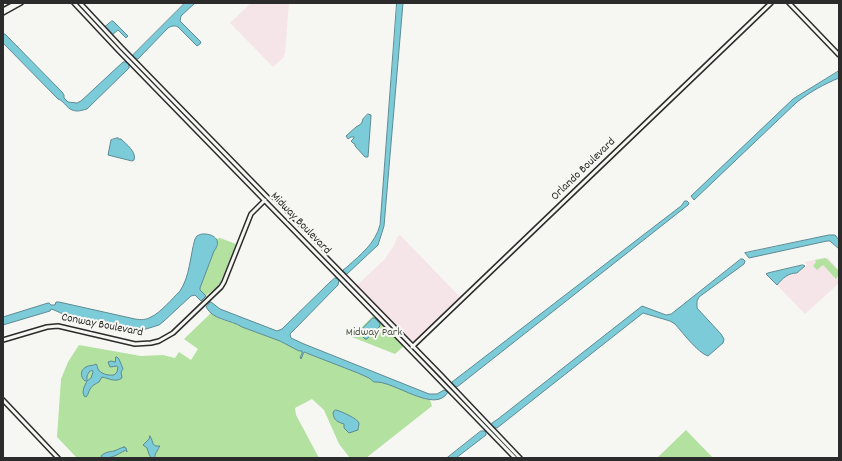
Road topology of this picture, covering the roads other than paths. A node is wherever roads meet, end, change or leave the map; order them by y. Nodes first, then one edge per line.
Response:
1 (16, 3) edge
2 (20, 3) edge
3 (74, 3) edge
4 (80, 3) edge
5 (771, 3) edge
6 (789, 3) edge
7 (3, 12) edge
8 (839, 55) edge
9 (268, 197) junction
10 (264, 200) junction
11 (3, 340) edge
12 (411, 348) junction
13 (3, 400) edge
14 (58, 458) edge
15 (515, 458) edge
16 (520, 458) edge

1 - 7 street
2 - 7 street
3 - 10 street, Midway Boulevard
4 - 9 street, Midway Boulevard
5 - 12 street, Orlando Boulevard
6 - 8 street
9 - 10 street, Conway Boulevard
9 - 12 street, Midway Boulevard
10 - 11 street, Conway Boulevard
10 - 12 street, Midway Boulevard
12 - 15 street, Midway Boulevard
12 - 16 street, Midway Boulevard
13 - 14 street

